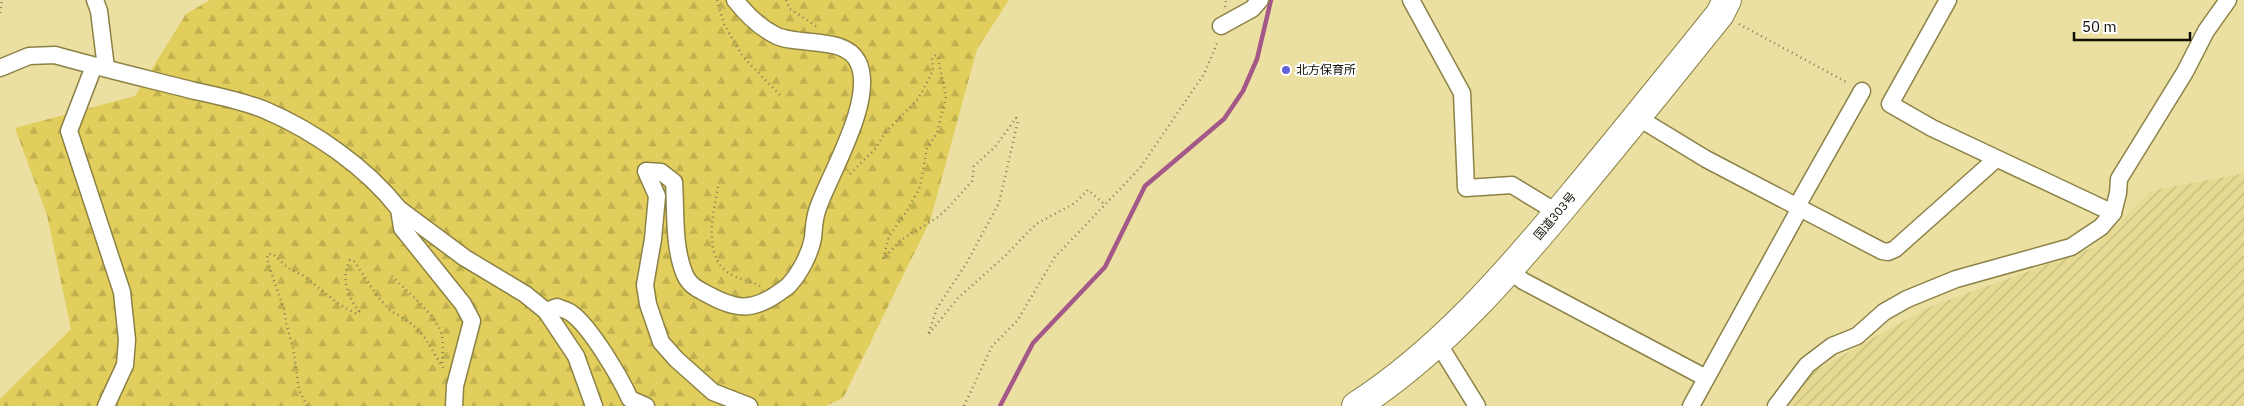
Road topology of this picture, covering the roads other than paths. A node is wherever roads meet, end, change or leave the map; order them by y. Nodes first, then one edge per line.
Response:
1 (95, 0) edge
2 (735, 0) edge
3 (1260, 0) edge
4 (1412, 0) edge
5 (1948, 0) edge
6 (2228, 0) edge
7 (1724, 7) edge
8 (1221, 26) road end
9 (100, 67) junction
10 (0, 68) edge
11 (1862, 91) road end
12 (1637, 117) junction
13 (1996, 159) junction
14 (1798, 207) junction
15 (399, 209) junction
16 (1558, 213) junction
17 (2113, 213) junction
18 (1510, 271) junction
19 (546, 311) junction
20 (1438, 343) junction
21 (1706, 378) junction
22 (106, 406) edge
23 (454, 406) edge
24 (594, 406) edge
25 (646, 406) edge
26 (749, 406) edge
27 (1356, 406) edge
28 (1477, 406) edge
29 (1691, 406) edge
30 (1776, 406) edge

1 - 9 street
2 - 26 street
3 - 8 street
4 - 16 street
5 - 13 street
6 - 17 street
7 - 12 highway, 国道303号
9 - 10 street
9 - 15 street
9 - 22 street
11 - 14 street
12 - 14 street
12 - 16 highway, 国道303号
13 - 14 street
13 - 17 street
14 - 21 street
15 - 19 street
15 - 23 street
16 - 18 highway, 国道303号
17 - 30 street
18 - 20 highway, 国道303号
18 - 21 street
19 - 24 street
19 - 25 street
20 - 27 highway, 国道303号
20 - 28 street
21 - 29 street

